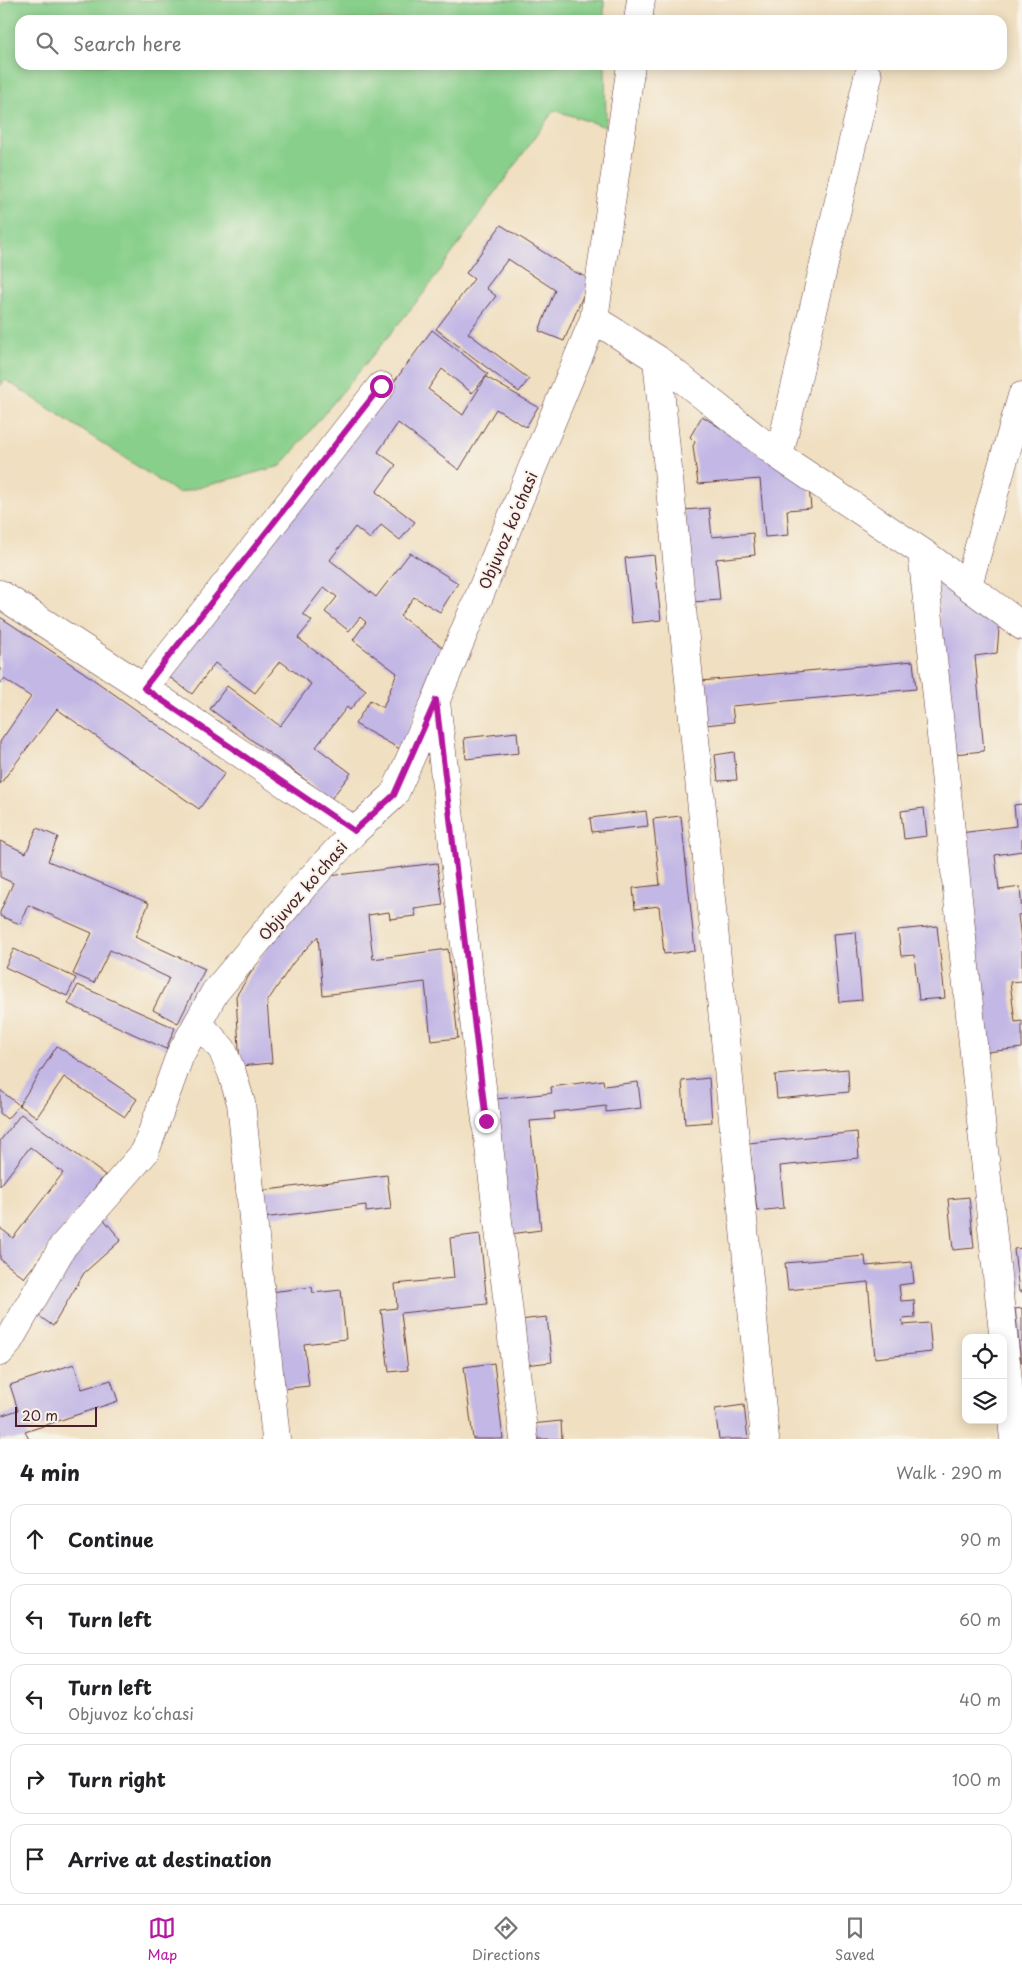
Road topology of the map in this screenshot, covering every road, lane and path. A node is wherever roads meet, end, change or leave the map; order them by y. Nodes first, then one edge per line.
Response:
1 (641, 0) edge
2 (639, 15) edge
3 (630, 70) edge
4 (868, 77) dead end
5 (594, 319) junction
6 (657, 359) junction
7 (381, 386) dead end
8 (1022, 396) edge
9 (779, 456) junction
10 (922, 552) junction
11 (968, 585) junction
12 (0, 594) edge
13 (1022, 626) edge
14 (144, 688) junction
15 (436, 700) junction
16 (354, 831) junction
17 (198, 1023) junction
18 (0, 1352) edge
19 (276, 1439) edge
20 (524, 1439) edge
21 (765, 1439) edge
22 (1014, 1439) edge

1 - 2 street
3 - 5 street, Objuvoz koʻchasi
4 - 9 street
5 - 6 street
5 - 15 street, Objuvoz koʻchasi
6 - 9 street
6 - 21 street
7 - 14 street
8 - 11 street
9 - 10 street
10 - 11 street
10 - 22 street
11 - 13 street
12 - 14 street
14 - 16 street
15 - 16 street, Objuvoz koʻchasi
15 - 20 street
16 - 17 street, Objuvoz koʻchasi
17 - 18 street, Objuvoz koʻchasi
17 - 19 street

